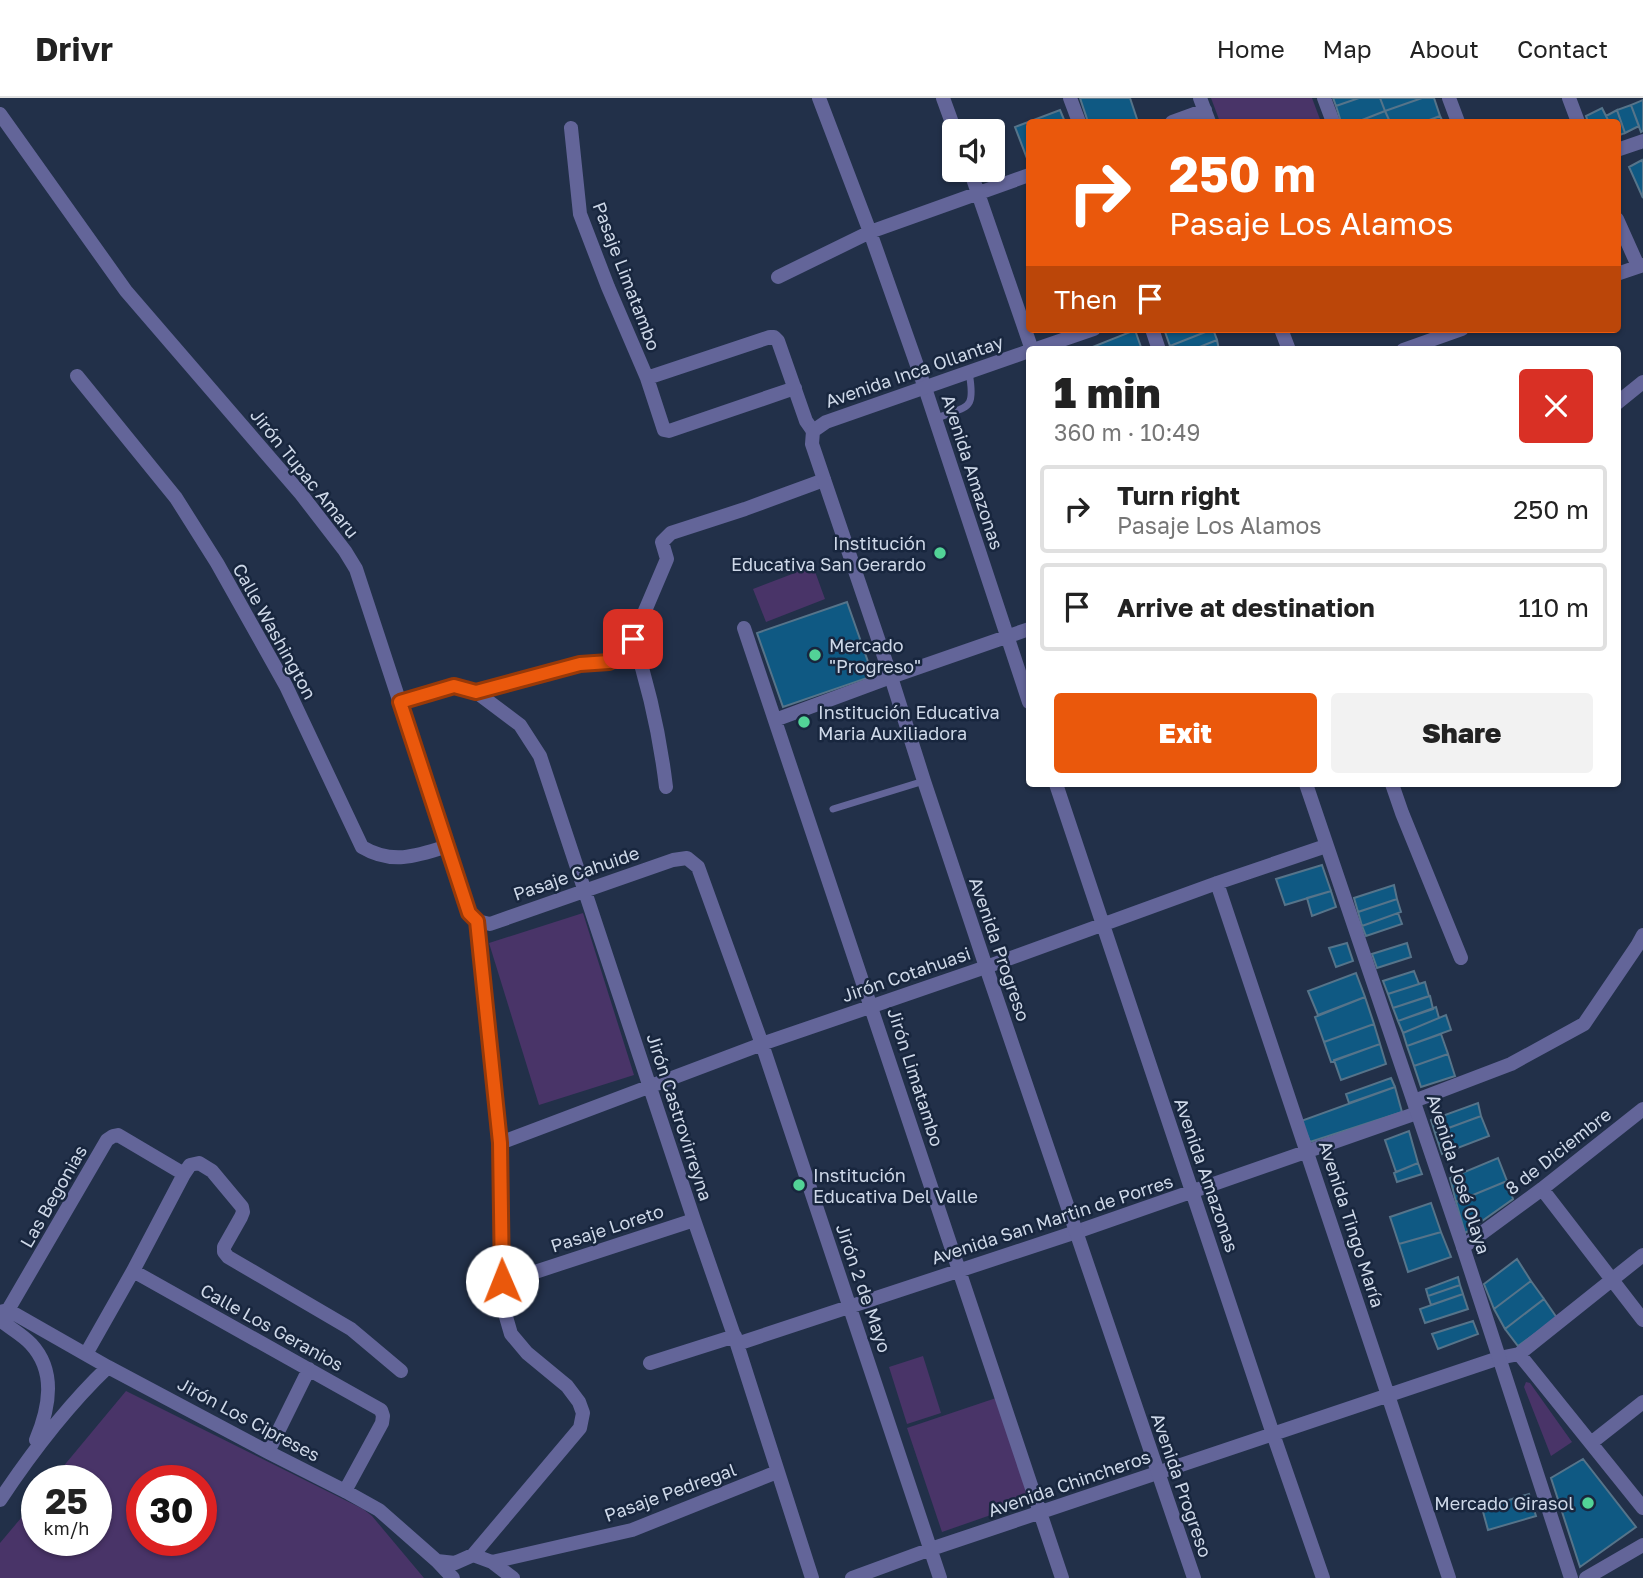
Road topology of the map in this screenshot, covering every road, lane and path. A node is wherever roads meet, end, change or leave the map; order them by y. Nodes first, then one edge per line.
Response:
1 (819, 98) edge
2 (943, 98) edge
3 (1070, 98) edge
4 (1324, 98) edge
5 (1449, 98) edge
6 (1569, 98) edge
7 (1205, 110) edge
8 (0, 114) edge
9 (951, 119) edge
10 (1078, 119) edge
11 (1180, 119) edge
12 (1332, 119) edge
13 (1457, 119) edge
14 (1577, 119) edge
15 (571, 128) dead end
16 (1643, 141) edge
17 (1621, 149) edge
18 (1026, 175) edge
19 (974, 182) edge
20 (978, 193) junction
21 (1621, 227) edge
22 (870, 232) junction
23 (1640, 265) edge
24 (1621, 272) edge
25 (778, 277) dead end
26 (1082, 333) edge
27 (1451, 333) edge
28 (1030, 346) edge
29 (1043, 346) edge
30 (1414, 346) edge
31 (1026, 352) edge
32 (969, 372) junction
33 (77, 376) dead end
34 (647, 378) junction
35 (1643, 382) edge
36 (795, 388) junction
37 (925, 388) junction
38 (1621, 400) edge
39 (935, 419) junction
40 (813, 431) junction
41 (824, 480) junction
42 (744, 628) dead end
43 (1026, 630) edge
44 (1007, 636) junction
45 (633, 639) junction
46 (891, 677) junction
47 (476, 692) junction
48 (1026, 693) edge
49 (400, 702) junction
50 (775, 720) junction
51 (924, 781) junction
52 (666, 787) dead end
53 (1057, 787) edge
54 (1307, 787) edge
55 (1393, 787) edge
56 (833, 809) dead end
57 (448, 846) junction
58 (1326, 846) junction
59 (687, 858) joint
60 (1217, 883) junction
61 (584, 890) junction
62 (477, 921) junction
63 (1103, 925) junction
64 (1643, 934) edge
65 (1461, 958) dead end
66 (986, 967) junction
67 (872, 1006) junction
68 (762, 1044) junction
69 (650, 1086) junction
70 (1408, 1109) junction
71 (1643, 1110) edge
72 (1306, 1141) junction
73 (500, 1143) junction
74 (184, 1174) junction
75 (1542, 1189) junction
76 (1193, 1192) junction
77 (694, 1220) junction
78 (1076, 1232) junction
79 (1463, 1247) junction
80 (1643, 1255) edge
81 (959, 1270) junction
82 (133, 1271) junction
83 (532, 1273) dead end
84 (1611, 1280) junction
85 (850, 1307) junction
86 (3, 1314) edge
87 (1643, 1320) edge
88 (736, 1340) junction
89 (86, 1354) junction
90 (1519, 1354) junction
91 (1499, 1358) junction
92 (650, 1363) dead end
93 (108, 1367) junction
94 (309, 1369) junction
95 (401, 1371) dead end
96 (1388, 1395) junction
97 (1643, 1402) edge
98 (1273, 1434) junction
99 (1591, 1443) junction
100 (268, 1452) junction
101 (29, 1457) junction
102 (777, 1472) junction
103 (1158, 1473) junction
104 (345, 1491) junction
105 (0, 1500) edge
106 (1643, 1508) edge
107 (1040, 1513) junction
108 (1643, 1545) edge
109 (931, 1549) junction
110 (473, 1555) junction
111 (437, 1561) junction
112 (492, 1562) junction
113 (440, 1578) edge
114 (453, 1578) edge
115 (513, 1578) edge
116 (812, 1578) edge
117 (852, 1578) edge
118 (940, 1578) edge
119 (1062, 1578) edge
120 (1194, 1578) edge
121 (1323, 1578) edge
122 (1449, 1578) edge
123 (1571, 1578) edge
124 (1586, 1578) edge

1 - 22 street, Avenida Amazonas
2 - 9 street
3 - 10 street
4 - 12 street
5 - 13 street
6 - 14 street
7 - 11 street
8 - 49 street, Jirón Tupac Amaru
15 - 34 street, Pasaje Limatambo
16 - 17 street
18 - 20 street
19 - 20 street
20 - 22 street
20 - 28 street
21 - 23 street
22 - 25 street
22 - 37 street, Avenida Amazonas
23 - 24 street
26 - 29 street, Avenida Inca Ollantay
27 - 30 street
31 - 32 street, Avenida Inca Ollantay
32 - 37 street, Avenida Inca Ollantay
32 - 39 lane
33 - 57 street, Calle Washington
34 - 36 street, Avenida Progreso
34 - 36 street, Pasaje Limatambo
35 - 38 street
36 - 40 street, Avenida Progreso
37 - 39 street, Avenida Amazonas
37 - 40 street, Avenida Inca Ollantay
39 - 44 street, Avenida Amazonas
40 - 41 street, Avenida Progreso
41 - 45 street
41 - 46 street, Avenida Progreso
42 - 50 street, Jirón Limatambo
43 - 44 street
44 - 46 street
44 - 48 street, Avenida Amazonas
45 - 47 street
45 - 52 street
46 - 50 street
46 - 51 street, Avenida Progreso
47 - 49 street
47 - 61 street, Jirón Castrovirreyna
49 - 57 street, Jirón Tupac Amaru
50 - 67 street, Jirón Limatambo
51 - 56 lane
51 - 66 street, Avenida Progreso
53 - 63 street, Avenida Amazonas
54 - 58 street, Avenida José Olaya
55 - 65 street
57 - 62 street, Jirón Tupac Amaru
58 - 60 street, Jirón Cotahuasi
58 - 70 street, Avenida José Olaya
59 - 61 street, Pasaje Cahuide
59 - 68 street, Jirón 2 de Mayo
60 - 63 street, Jirón Cotahuasi
60 - 72 street, Avenida Tingo María
61 - 62 street, Pasaje Cahuide
61 - 69 street, Jirón Castrovirreyna
62 - 73 street, Jirón Tupac Amaru
63 - 66 street, Jirón Cotahuasi
63 - 76 street, Avenida Amazonas
64 - 70 street, Avenida San Martin de Porres
66 - 67 street, Jirón Cotahuasi
66 - 78 street, Avenida Progreso
67 - 68 street, Jirón Cotahuasi
67 - 81 street, Jirón Limatambo
68 - 69 street, Jirón Cotahuasi
68 - 85 street, Jirón 2 de Mayo
69 - 73 street, Jirón Cotahuasi
69 - 77 street, Jirón Castrovirreyna
70 - 72 street, Avenida San Martin de Porres
70 - 79 street, Avenida José Olaya
71 - 75 street, 8 de Diciembre
72 - 76 street, Avenida San Martin de Porres
72 - 96 street, Avenida Tingo María
73 - 110 street, Jirón Tupac Amaru
74 - 82 street
74 - 86 street, Las Begonias
74 - 95 street
75 - 79 street, 8 de Diciembre
75 - 84 street
76 - 78 street, Avenida San Martin de Porres
76 - 98 street, Avenida Amazonas
77 - 83 street, Pasaje Loreto
77 - 88 street, Jirón Castrovirreyna
78 - 81 street, Avenida San Martin de Porres
78 - 103 street, Avenida Progreso
79 - 91 street, Avenida José Olaya
80 - 84 street
81 - 85 street, Avenida San Martin de Porres
81 - 107 street, Jirón Limatambo
82 - 89 street
82 - 94 street, Calle Los Geranios
84 - 87 street
84 - 90 street
85 - 88 street, Avenida San Martin de Porres
85 - 109 street, Jirón 2 de Mayo
86 - 89 street, Jirón Los Cipreses
86 - 101 street
88 - 92 street, Avenida San Martin de Porres
88 - 102 street, Jirón Castrovirreyna
89 - 93 street, Jirón Los Cipreses
90 - 91 street, Avenida Chincheros
90 - 99 street
91 - 96 street, Avenida Chincheros
91 - 123 street, Avenida José Olaya
93 - 100 street, Jirón Los Cipreses
93 - 101 street
94 - 100 street
94 - 104 street, Calle Los Geranios
96 - 98 street, Avenida Chincheros
96 - 122 street, Avenida Tingo María
97 - 99 street
98 - 103 street, Avenida Chincheros
98 - 121 street, Avenida Amazonas
99 - 106 street
100 - 104 street, Jirón Los Cipreses
101 - 105 street
102 - 112 street, Pasaje Pedregal
102 - 116 street, Jirón Castrovirreyna
103 - 107 street, Avenida Chincheros
103 - 120 street, Avenida Progreso
104 - 111 street, Jirón Los Cipreses
107 - 109 street, Avenida Chincheros
107 - 119 street, Jirón Limatambo
108 - 124 street
109 - 117 street, Avenida Chincheros
109 - 118 street, Jirón 2 de Mayo
110 - 111 street
110 - 112 street
111 - 113 street
111 - 114 street, Jirón Los Cipreses
112 - 115 street

